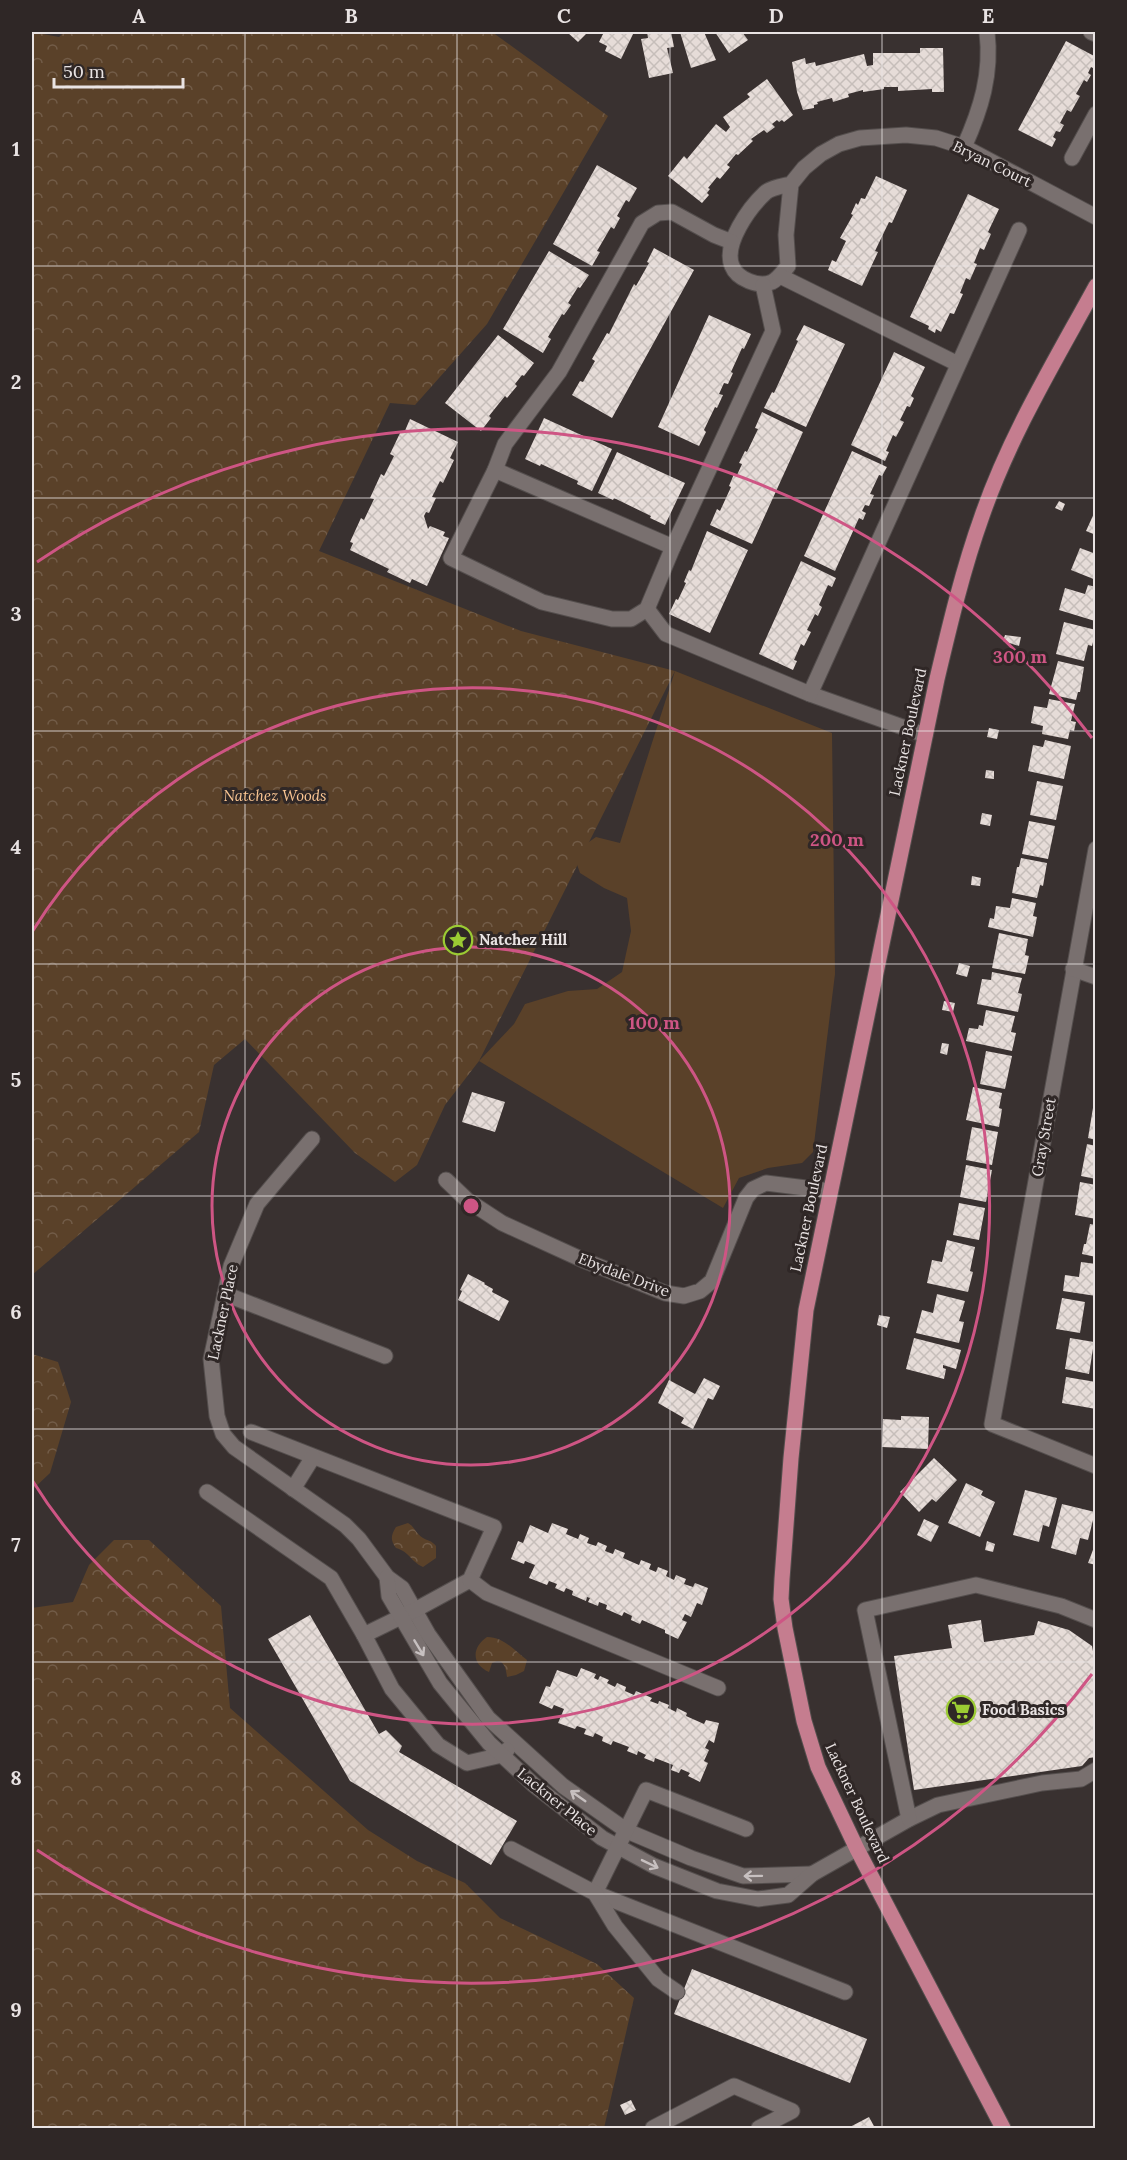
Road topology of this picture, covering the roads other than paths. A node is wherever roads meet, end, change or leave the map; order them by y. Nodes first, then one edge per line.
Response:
1 (987, 32) edge
2 (1091, 32) edge
3 (1095, 34) edge
4 (1095, 114) edge
5 (964, 147) junction
6 (1072, 158) dead end
7 (791, 184) junction
8 (1095, 217) edge
9 (1019, 230) dead end
10 (732, 242) junction
11 (780, 276) junction
12 (764, 285) junction
13 (1095, 286) edge
14 (958, 364) junction
15 (495, 470) junction
16 (673, 547) junction
17 (646, 609) junction
18 (810, 694) junction
19 (925, 735) junction
20 (1095, 849) edge
21 (1073, 969) junction
22 (1095, 977) edge
23 (312, 1139) dead end
24 (446, 1180) dead end
25 (830, 1191) junction
26 (225, 1294) junction
27 (385, 1356) dead end
28 (251, 1432) dead end
29 (313, 1457) junction
30 (1095, 1466) edge
31 (293, 1489) junction
32 (207, 1492) dead end
33 (387, 1577) junction
34 (470, 1580) junction
35 (415, 1610) junction
36 (400, 1618) junction
37 (1095, 1620) edge
38 (364, 1635) junction
39 (718, 1688) dead end
40 (515, 1742) junction
41 (502, 1755) junction
42 (1095, 1770) edge
43 (909, 1819) junction
44 (746, 1829) dead end
45 (627, 1831) junction
46 (617, 1847) junction
47 (511, 1849) dead end
48 (857, 1849) junction
49 (812, 1874) junction
50 (595, 1893) junction
51 (677, 1992) dead end
52 (845, 1992) dead end
53 (653, 2128) edge
54 (759, 2128) edge
55 (1003, 2128) edge

1 - 5 street
2 - 3 street
4 - 6 street
5 - 7 street, Bryan Court
5 - 8 street, Bryan Court
7 - 10 street, Bryan Court
7 - 11 street
9 - 14 street
10 - 12 street
10 - 15 street
11 - 12 street
11 - 14 street
12 - 16 street
13 - 19 main road, Lackner Boulevard
14 - 18 street
15 - 16 street
15 - 17 street
16 - 17 street
17 - 18 street
18 - 19 street
19 - 25 main road, Lackner Boulevard
20 - 21 street, Gray Street
21 - 22 street
21 - 30 street, Gray Street
23 - 26 street, Lackner Place
24 - 25 street, Ebydale Drive
25 - 48 main road, Lackner Boulevard
26 - 27 street
26 - 31 street, Lackner Place
28 - 29 street
29 - 31 street
29 - 34 street
31 - 33 street, Lackner Place
32 - 38 street
33 - 35 street, Lackner Place
33 - 36 street, Lackner Place
34 - 35 street
34 - 39 street
35 - 36 street
35 - 40 street, Lackner Place
36 - 38 street
36 -> 41 street, Lackner Place
37 - 43 street
38 - 41 street
40 - 41 street
45 -> 40 street, Lackner Place
41 - 46 street, Lackner Place
42 - 43 street, Lackner Place
43 - 48 street, Lackner Place
44 - 45 street
45 - 46 street
49 -> 45 street, Lackner Place
46 -> 49 street, Lackner Place
46 - 50 street
47 - 50 street
48 - 49 street, Lackner Place
48 - 55 main road, Lackner Boulevard
50 - 51 street
50 - 52 street
53 - 54 street

